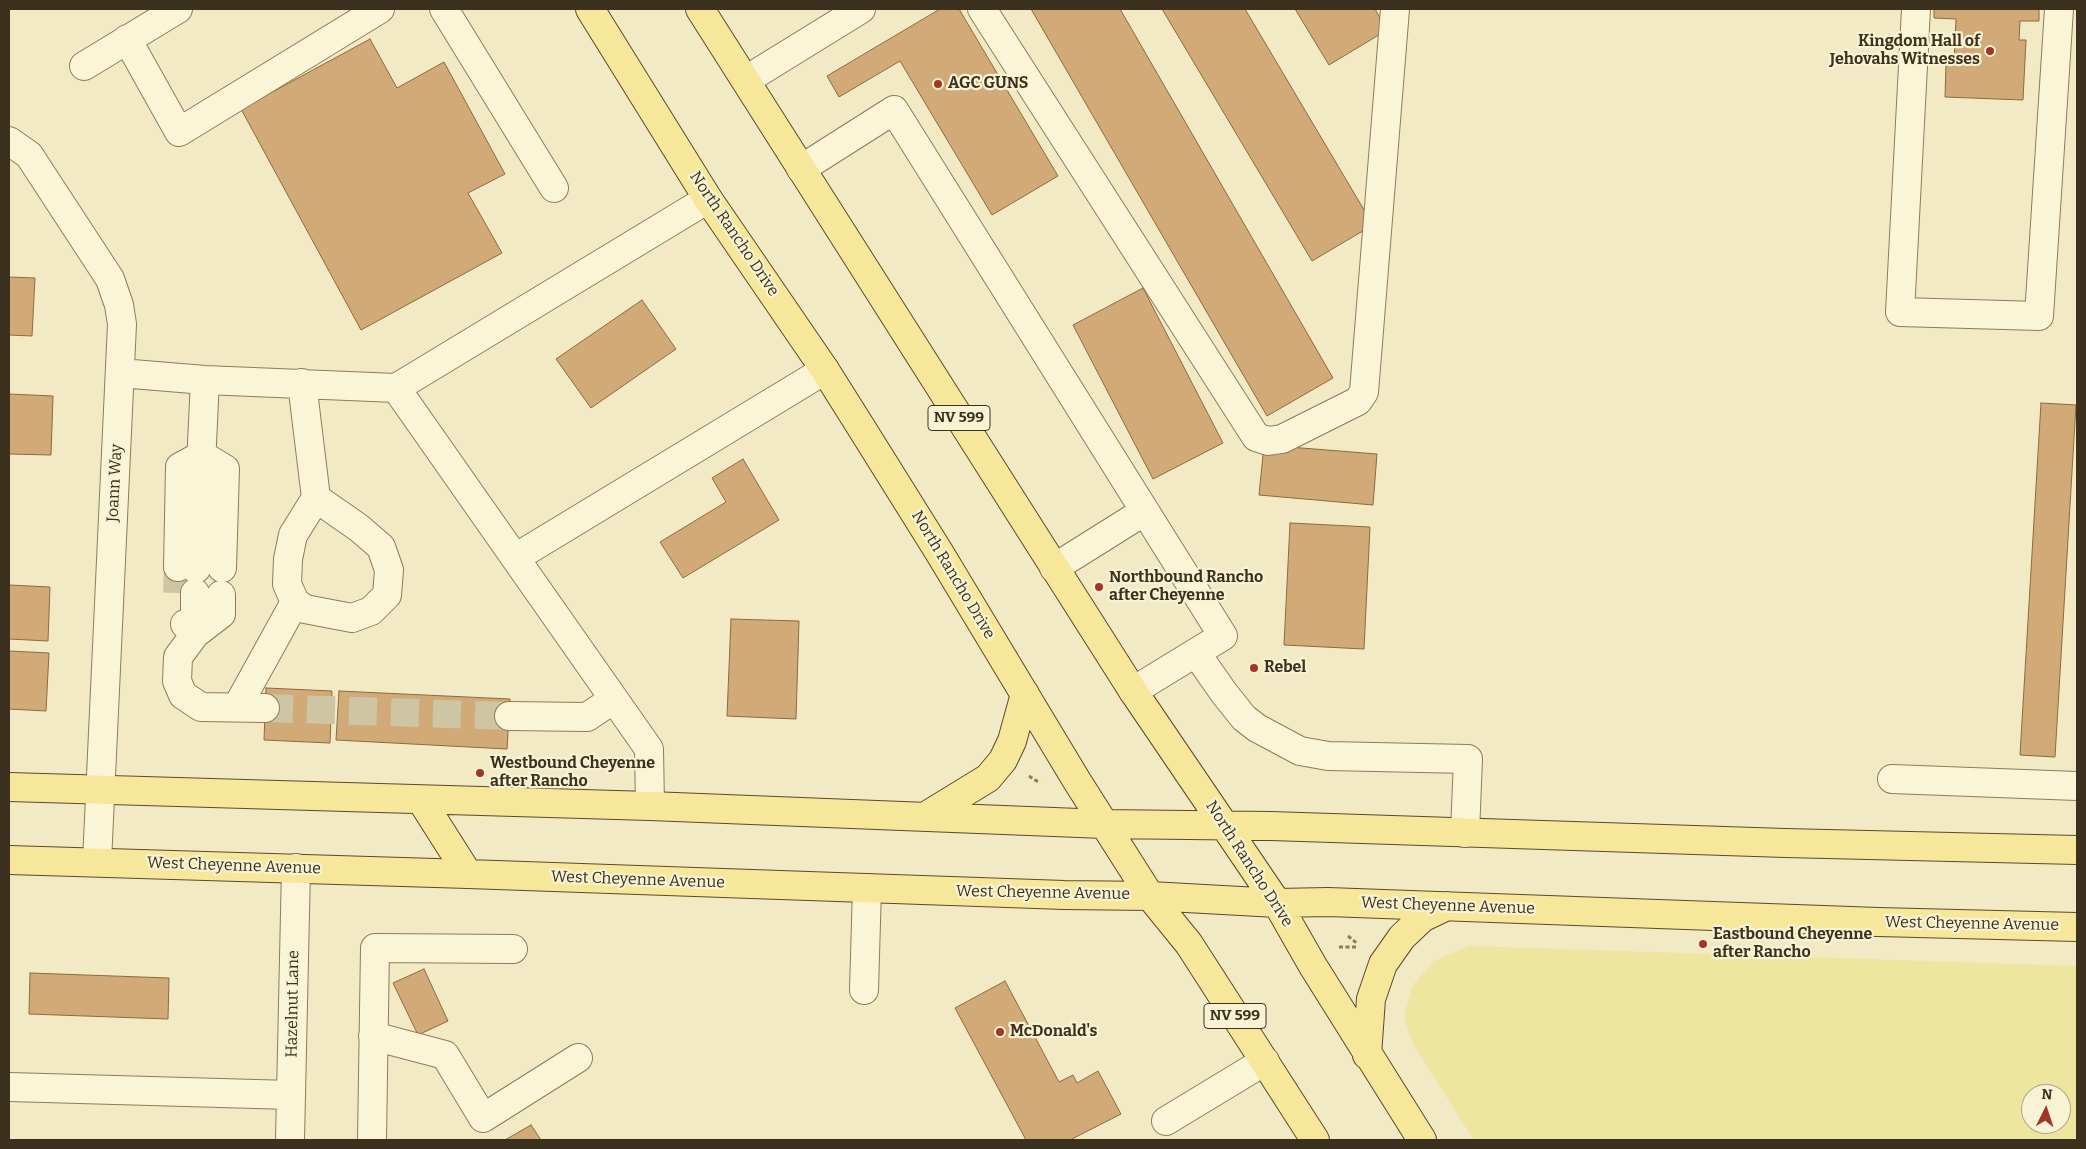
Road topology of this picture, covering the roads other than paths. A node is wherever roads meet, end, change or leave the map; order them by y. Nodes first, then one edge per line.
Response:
1 (178, 9) edge
2 (380, 9) edge
3 (444, 9) edge
4 (590, 9) edge
5 (700, 9) edge
6 (861, 9) edge
7 (982, 9) edge
8 (1395, 9) edge
9 (1916, 9) edge
10 (2059, 9) edge
11 (128, 40) junction
12 (84, 66) dead end
13 (746, 80) junction
14 (9, 141) edge
15 (801, 169) junction
16 (554, 188) dead end
17 (708, 199) junction
18 (825, 370) junction
19 (120, 372) junction
20 (205, 380) junction
21 (302, 383) junction
22 (396, 388) junction
23 (202, 455) junction
24 (316, 498) junction
25 (1145, 511) junction
26 (515, 558) junction
27 (1054, 568) junction
28 (198, 581) junction
29 (295, 602) junction
30 (1196, 653) junction
31 (1133, 691) junction
32 (1025, 694) junction
33 (614, 699) junction
34 (237, 707) junction
35 (265, 708) tunnel mouth
36 (509, 716) tunnel mouth
37 (1892, 779) dead end
38 (2077, 786) edge
39 (9, 787) edge
40 (100, 790) junction
41 (422, 800) junction
42 (650, 806) junction
43 (926, 816) junction
44 (1104, 824) junction
45 (1225, 825) junction
46 (1465, 832) junction
47 (2077, 850) edge
48 (9, 860) edge
49 (97, 862) junction
50 (296, 868) junction
51 (468, 874) junction
52 (867, 888) junction
53 (1150, 896) junction
54 (1277, 904) junction
55 (1448, 906) junction
56 (2077, 926) edge
57 (513, 950) dead end
58 (864, 990) dead end
59 (373, 1036) junction
60 (1367, 1055) junction
61 (578, 1058) dead end
62 (1265, 1061) junction
63 (9, 1087) edge
64 (291, 1095) junction
65 (1166, 1121) dead end
66 (290, 1140) edge
67 (372, 1140) edge
68 (1315, 1140) edge
69 (1422, 1140) edge

1 - 11 street
2 - 11 street
3 - 16 street
4 - 17 main road, North Rancho Drive / NV 599
5 - 13 main road, North Rancho Drive / NV 599
6 - 13 street
7 - 8 street
9 - 10 street
11 - 12 street
13 - 15 main road, North Rancho Drive / NV 599
14 - 19 street, Joann Way
15 - 25 street
15 - 27 main road, North Rancho Drive / NV 599
17 - 18 main road, North Rancho Drive / NV 599
17 - 22 street
18 - 26 street
18 - 32 main road, North Rancho Drive / NV 599
19 - 20 street
19 - 40 street, Joann Way
20 - 21 street
20 - 23 street
21 - 22 street
21 - 24 street
22 - 26 street
23 - 28 street
23 - 28 street
24 - 29 street
24 - 29 street
25 - 27 street
25 - 30 street
26 - 33 street
27 - 31 main road, North Rancho Drive / NV 599
28 - 34 street
29 - 34 street
30 - 31 street
30 - 46 street
31 - 45 main road, North Rancho Drive / NV 599
32 - 43 main road
32 - 44 main road, North Rancho Drive / NV 599
33 - 36 street
33 - 42 street
34 - 35 street
37 - 38 street
39 - 40 main road
40 - 41 main road
40 - 49 street, Joann Way
41 - 42 main road
41 - 51 main road
42 - 43 main road
43 - 44 main road
44 - 45 main road
44 - 53 main road, North Rancho Drive / NV 599
45 - 46 main road
45 - 54 main road, North Rancho Drive / NV 599
46 - 47 main road
48 - 49 main road, West Cheyenne Avenue
49 - 50 main road, West Cheyenne Avenue
50 - 51 main road, West Cheyenne Avenue
50 - 64 street, Hazelnut Lane
51 - 52 main road, West Cheyenne Avenue
52 - 53 main road, West Cheyenne Avenue
52 - 58 street
53 - 54 main road, West Cheyenne Avenue
53 - 62 main road, North Rancho Drive / NV 599
54 - 55 main road, West Cheyenne Avenue
54 - 60 main road, North Rancho Drive / NV 599
55 - 56 main road, West Cheyenne Avenue
55 - 60 main road
57 - 59 street
59 - 61 street
59 - 67 street
60 - 69 main road, North Rancho Drive / NV 599
62 - 65 street
62 - 68 main road, North Rancho Drive / NV 599
63 - 64 street
64 - 66 street, Hazelnut Lane

